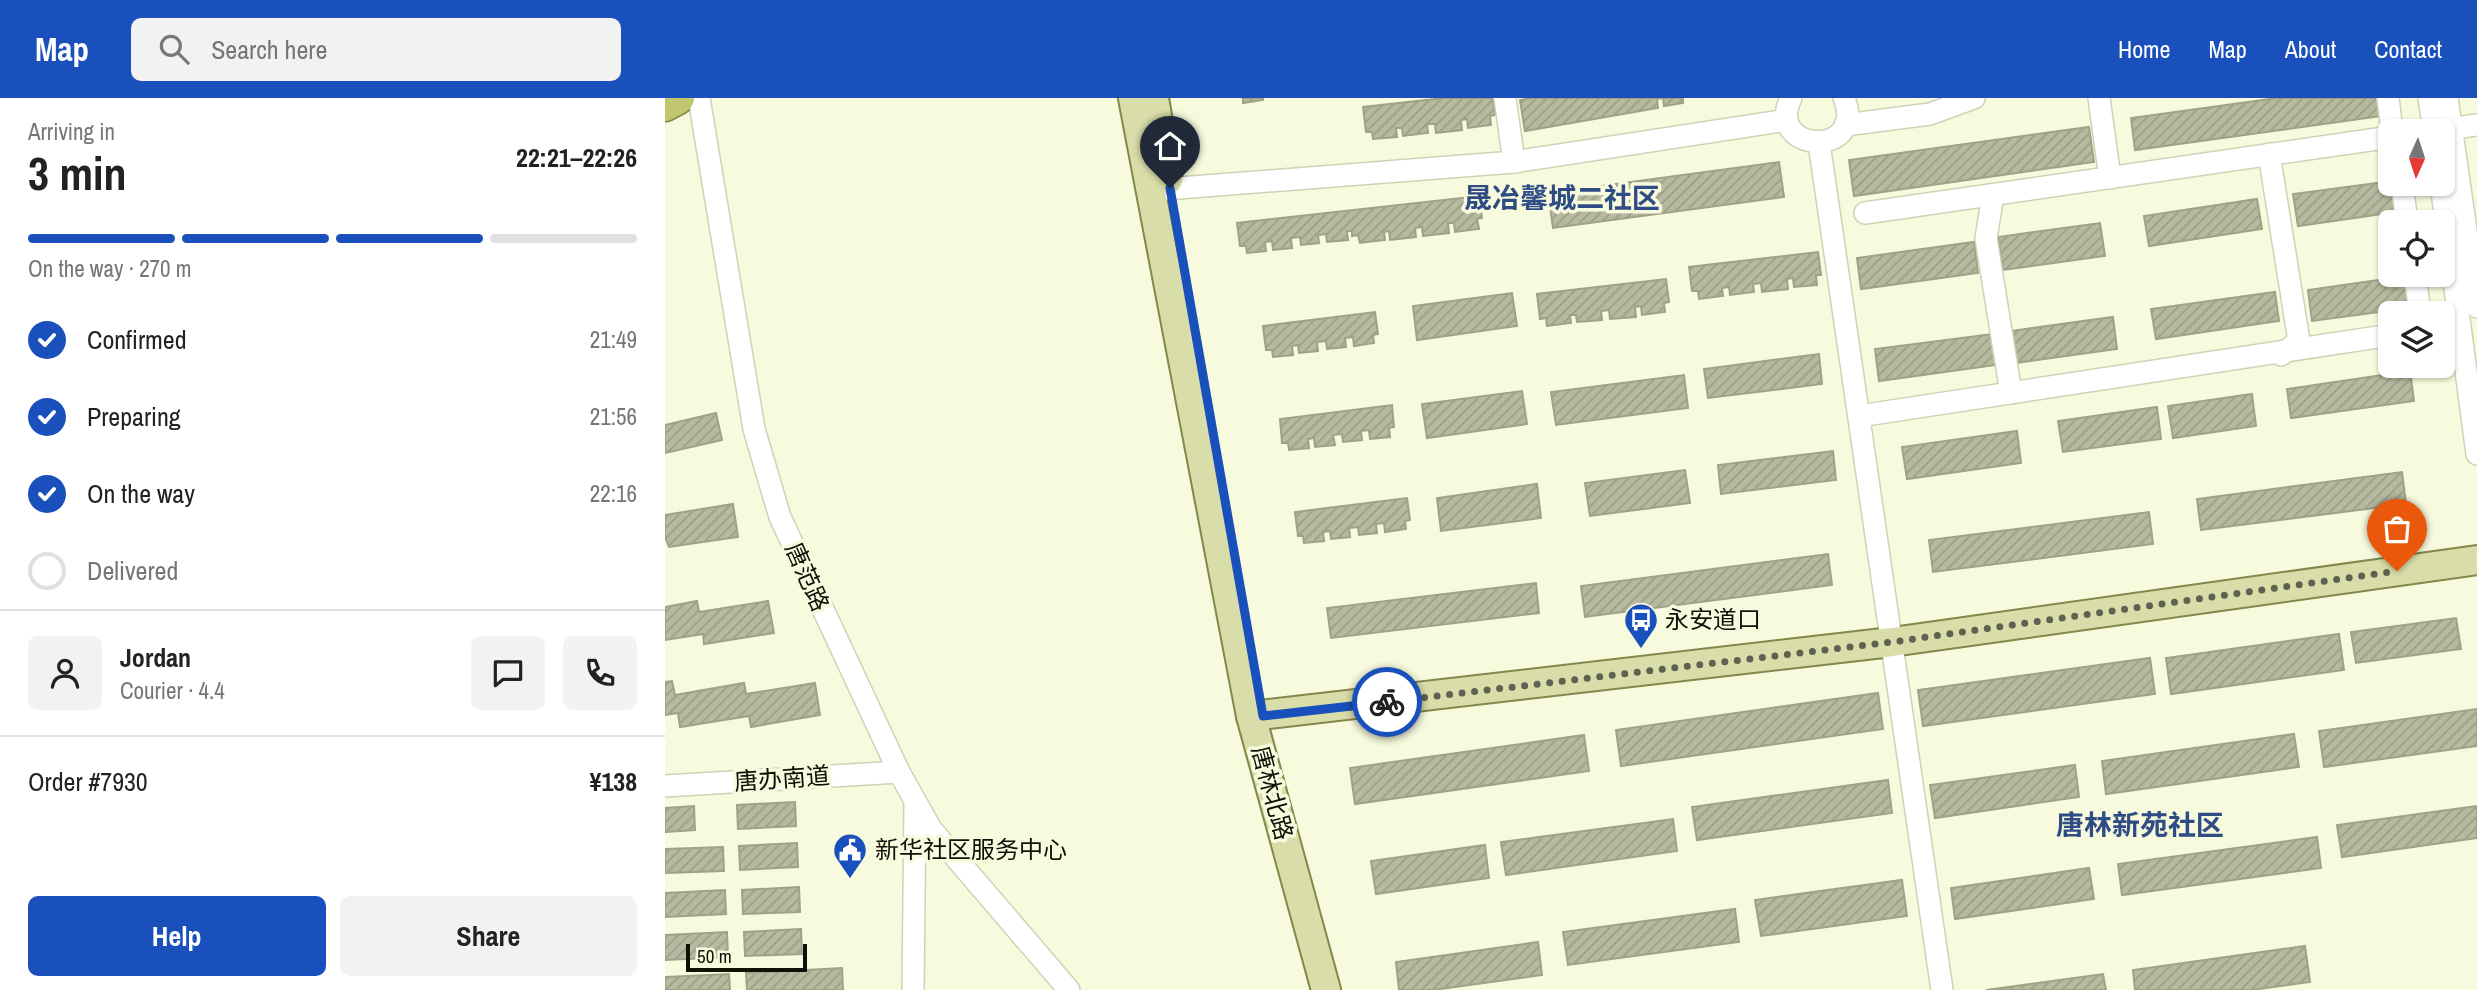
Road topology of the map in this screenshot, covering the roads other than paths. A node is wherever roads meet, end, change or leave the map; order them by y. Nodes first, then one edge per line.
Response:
1 (678, 98) edge
2 (699, 98) edge
3 (1133, 98) edge
4 (1154, 98) edge
5 (1505, 98) edge
6 (1791, 98) edge
7 (1844, 98) edge
8 (1974, 98) edge
9 (2099, 98) edge
10 (2388, 98) edge
11 (2429, 98) edge
12 (2447, 98) edge
13 (665, 106) edge
14 (2391, 119) edge
15 (2436, 119) edge
16 (2442, 119) edge
17 (1787, 120) junction
18 (1845, 125) junction
19 (2477, 125) edge
20 (2455, 128) edge
21 (2378, 139) edge
22 (1819, 143) junction
23 (2269, 154) junction
24 (1514, 162) junction
25 (2110, 177) junction
26 (1160, 189) junction
27 (1993, 195) junction
28 (2443, 196) edge
29 (2454, 196) edge
30 (1865, 213) dead end
31 (2477, 307) edge
32 (2378, 337) edge
33 (2266, 367) dead end
34 (2011, 393) junction
35 (1859, 416) junction
36 (2477, 454) edge
37 (2477, 560) edge
38 (1892, 642) junction
39 (1257, 716) junction
40 (899, 772) junction
41 (665, 786) edge
42 (915, 802) junction
43 (913, 990) edge
44 (1069, 990) edge
45 (1326, 990) edge
46 (1341, 990) edge
47 (1942, 990) edge

1 - 13 highway
2 - 40 street, 唐范路
3 - 26 main road, 唐林北路
4 - 26 main road, 唐林北路
5 - 24 street
6 - 17 street
7 - 18 street
8 - 18 street
9 - 25 street
10 - 14 street
11 - 15 street
12 - 16 street
17 - 22 street
17 - 24 street
18 - 22 street
19 - 20 street
21 - 23 street
22 - 35 street
23 - 25 street
23 - 33 street
24 - 26 street
25 - 27 street
26 - 39 main road, 唐林北路
27 - 30 street
27 - 34 street
28 - 36 street
29 - 31 street
32 - 34 street
34 - 35 street
35 - 38 street
37 - 38 main road
38 - 39 main road
38 - 47 street
39 - 45 main road, 唐林北路
39 - 46 main road, 唐林北路
40 - 41 street, 唐办南道
40 - 42 street, 唐范路
42 - 43 street
42 - 44 street, 唐范路

